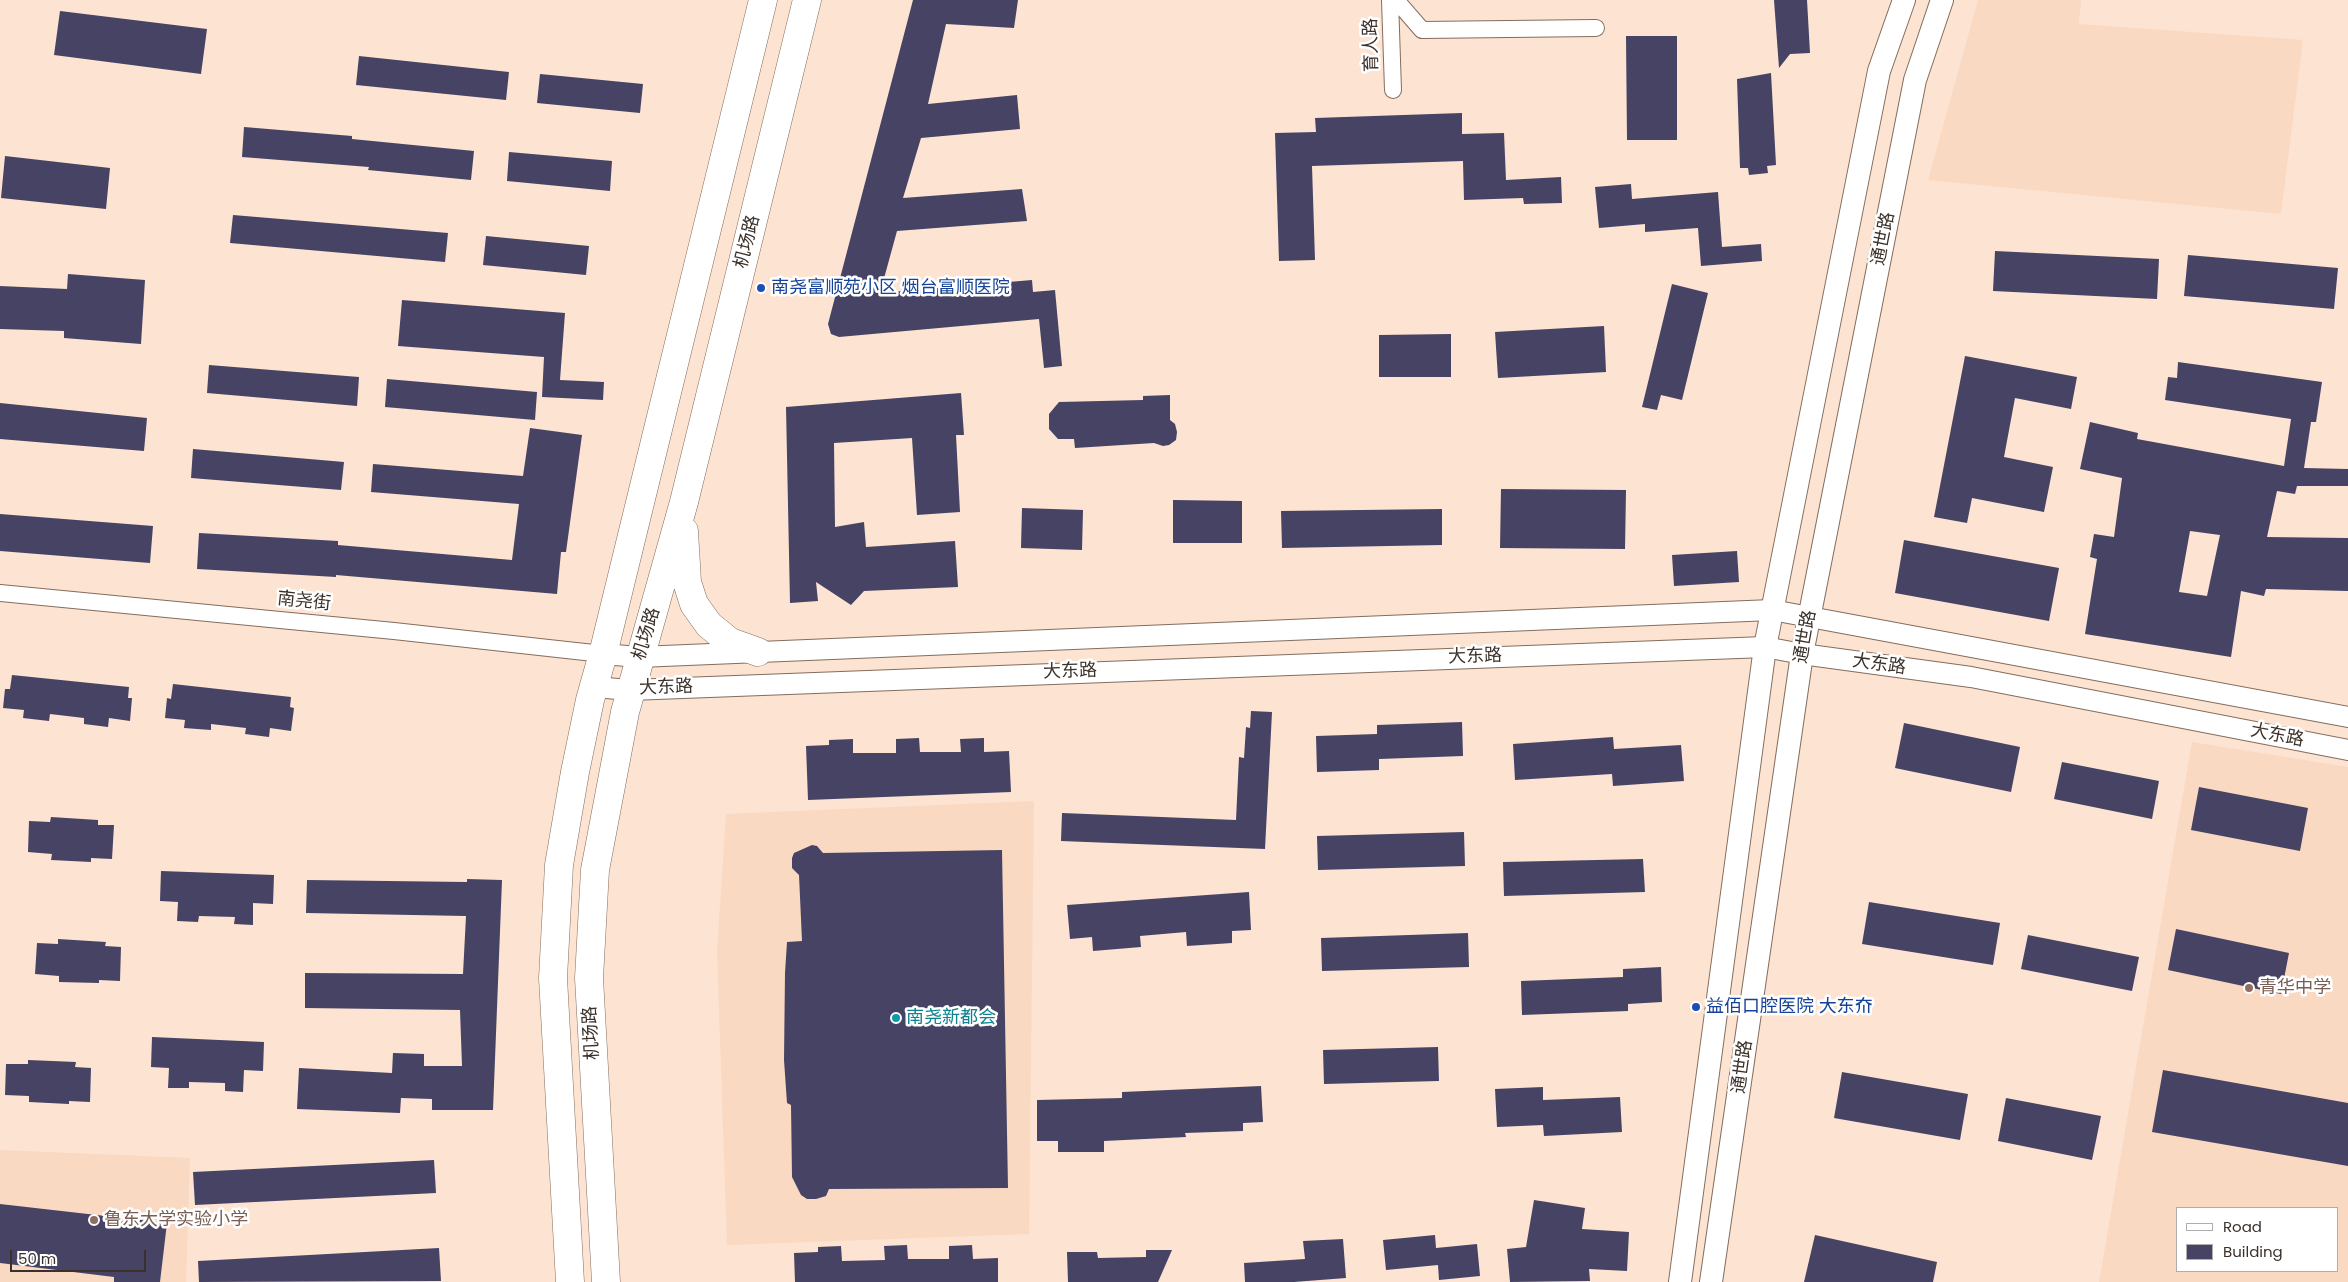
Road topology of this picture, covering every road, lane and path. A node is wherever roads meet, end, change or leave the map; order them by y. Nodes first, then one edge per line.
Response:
1 (763, 0) edge
2 (807, 0) edge
3 (1390, 0) edge
4 (1396, 0) edge
5 (1904, 0) edge
6 (1942, 0) edge
7 (1596, 28) dead end
8 (1393, 90) dead end
9 (684, 502) junction
10 (0, 593) edge
11 (1772, 610) junction
12 (1809, 618) junction
13 (1765, 647) junction
14 (758, 652) junction
15 (603, 654) junction
16 (1802, 654) junction
17 (639, 657) junction
18 (594, 687) junction
19 (630, 690) junction
20 (2348, 717) edge
21 (2348, 750) edge
22 (570, 1282) edge
23 (606, 1282) edge
24 (1680, 1282) edge
25 (1712, 1282) edge

1 - 15 highway, 机场路
2 - 9 highway, 机场路
3 - 8 street, 育人路
4 - 7 street
5 - 11 main road, 通世路
6 - 12 main road, 通世路
9 - 14 highway
9 - 17 highway, 机场路
10 - 15 street, 南尧街
11 - 12 street, 大东路
11 - 13 main road, 通世路
11 - 14 street, 大东路
12 - 16 main road, 通世路
12 - 20 street, 大东路
13 - 16 street, 大东路
13 - 19 street, 大东路
13 - 24 main road, 通世路
14 - 17 street, 大东路
15 - 17 street, 大东路
15 - 18 highway, 机场路
16 - 21 street, 大东路
16 - 25 main road, 通世路
17 - 19 highway, 机场路
18 - 19 street, 大东路
18 - 22 highway, 机场路
19 - 23 highway, 机场路

